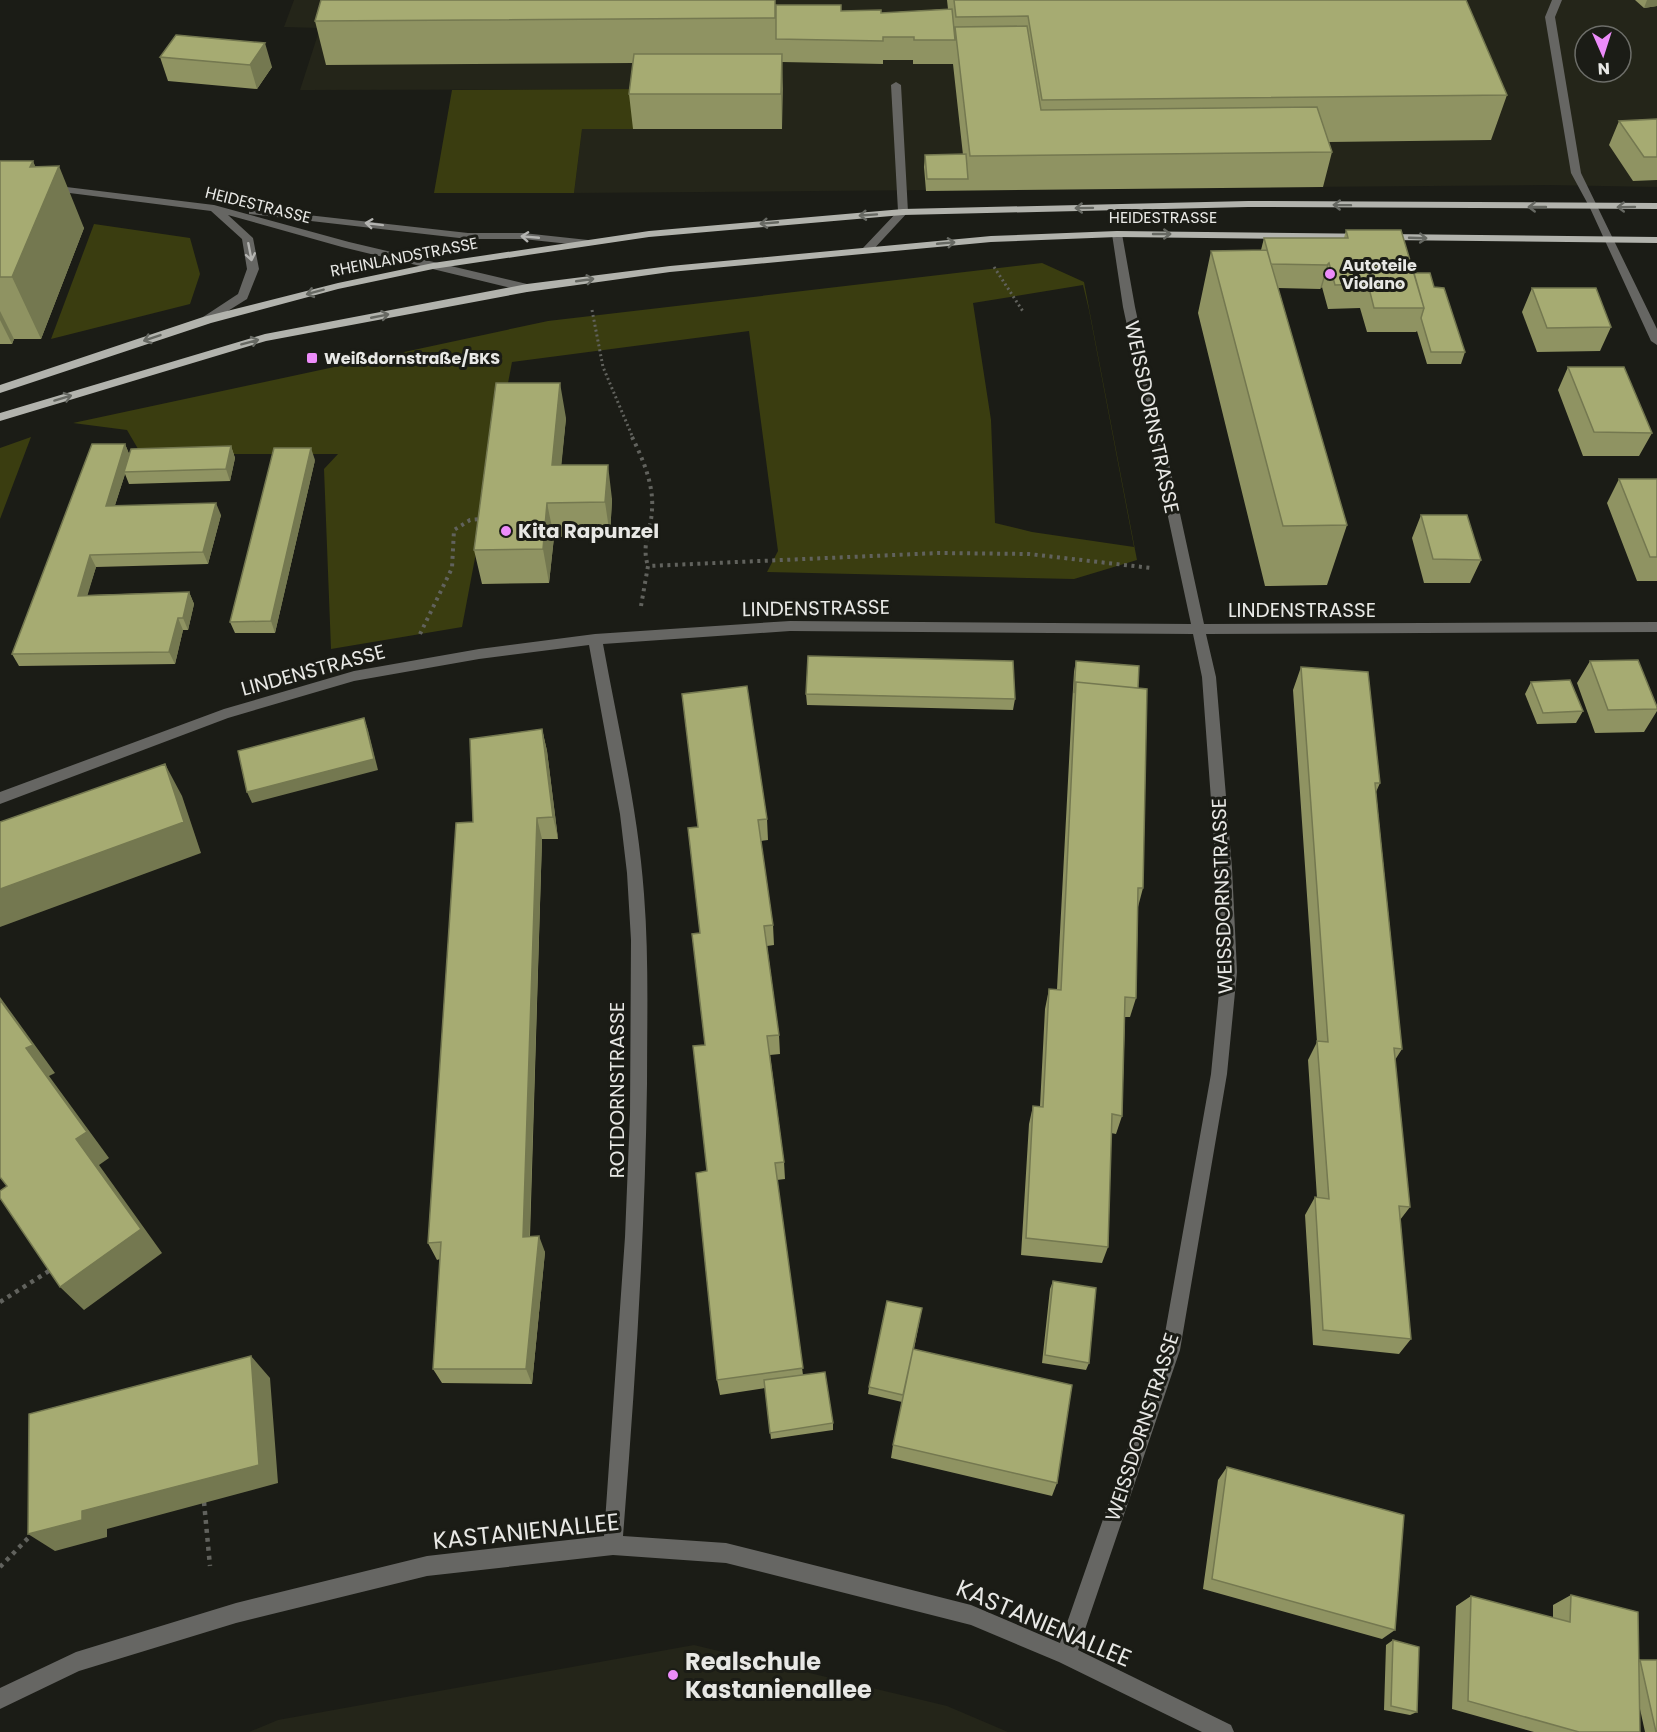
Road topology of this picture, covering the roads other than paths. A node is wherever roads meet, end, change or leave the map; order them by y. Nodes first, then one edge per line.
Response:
1 (1557, 0) edge
2 (896, 85) dead end
3 (37, 186) edge
4 (1657, 206) edge
5 (214, 208) junction
6 (1595, 208) junction
7 (903, 212) junction
8 (828, 218) joint
9 (1117, 234) junction
10 (1610, 240) junction
11 (1657, 240) edge
12 (588, 243) junction
13 (867, 250) junction
14 (434, 266) junction
15 (527, 288) junction
16 (207, 320) junction
17 (1657, 341) edge
18 (0, 390) edge
19 (0, 417) edge
20 (1657, 627) edge
21 (1200, 630) junction
22 (595, 639) junction
23 (0, 798) edge
24 (613, 1545) junction
25 (1066, 1655) junction
26 (0, 1699) edge
27 (1224, 1732) edge

1 - 6 street
2 - 7 street
3 - 5 street, HEIDESTRASSE
4 -> 6 main road, HEIDESTRASSE
12 -> 5 street
5 - 14 street, HEIDESTRASSE
5 -> 16 street
6 -> 7 main road, HEIDESTRASSE
6 - 10 street
7 -> 8 main road, HEIDESTRASSE
7 - 13 street
8 -> 12 main road, RHEINLANDSTRASSE
9 -> 10 main road, HEIDESTRASSE
13 -> 9 main road, HEIDESTRASSE
9 - 21 street, WEISSDORNSTRASSE
10 - 11 main road, HEIDESTRASSE
10 - 17 street
12 - 14 main road, RHEINLANDSTRASSE
15 -> 13 main road, HEIDESTRASSE
14 - 15 street, HEIDESTRASSE
14 -> 16 main road, RHEINLANDSTRASSE
19 -> 15 main road
16 -> 18 main road, RHEINLANDSTRASSE
20 - 21 street, LINDENSTRASSE
21 - 22 street, LINDENSTRASSE
21 - 25 street, WEISSDORNSTRASSE
22 - 23 street, LINDENSTRASSE
22 - 24 street, ROTDORNSTRASSE
24 - 25 street, KASTANIENALLEE
24 - 26 street, KASTANIENALLEE
25 - 27 street, KASTANIENALLEE

